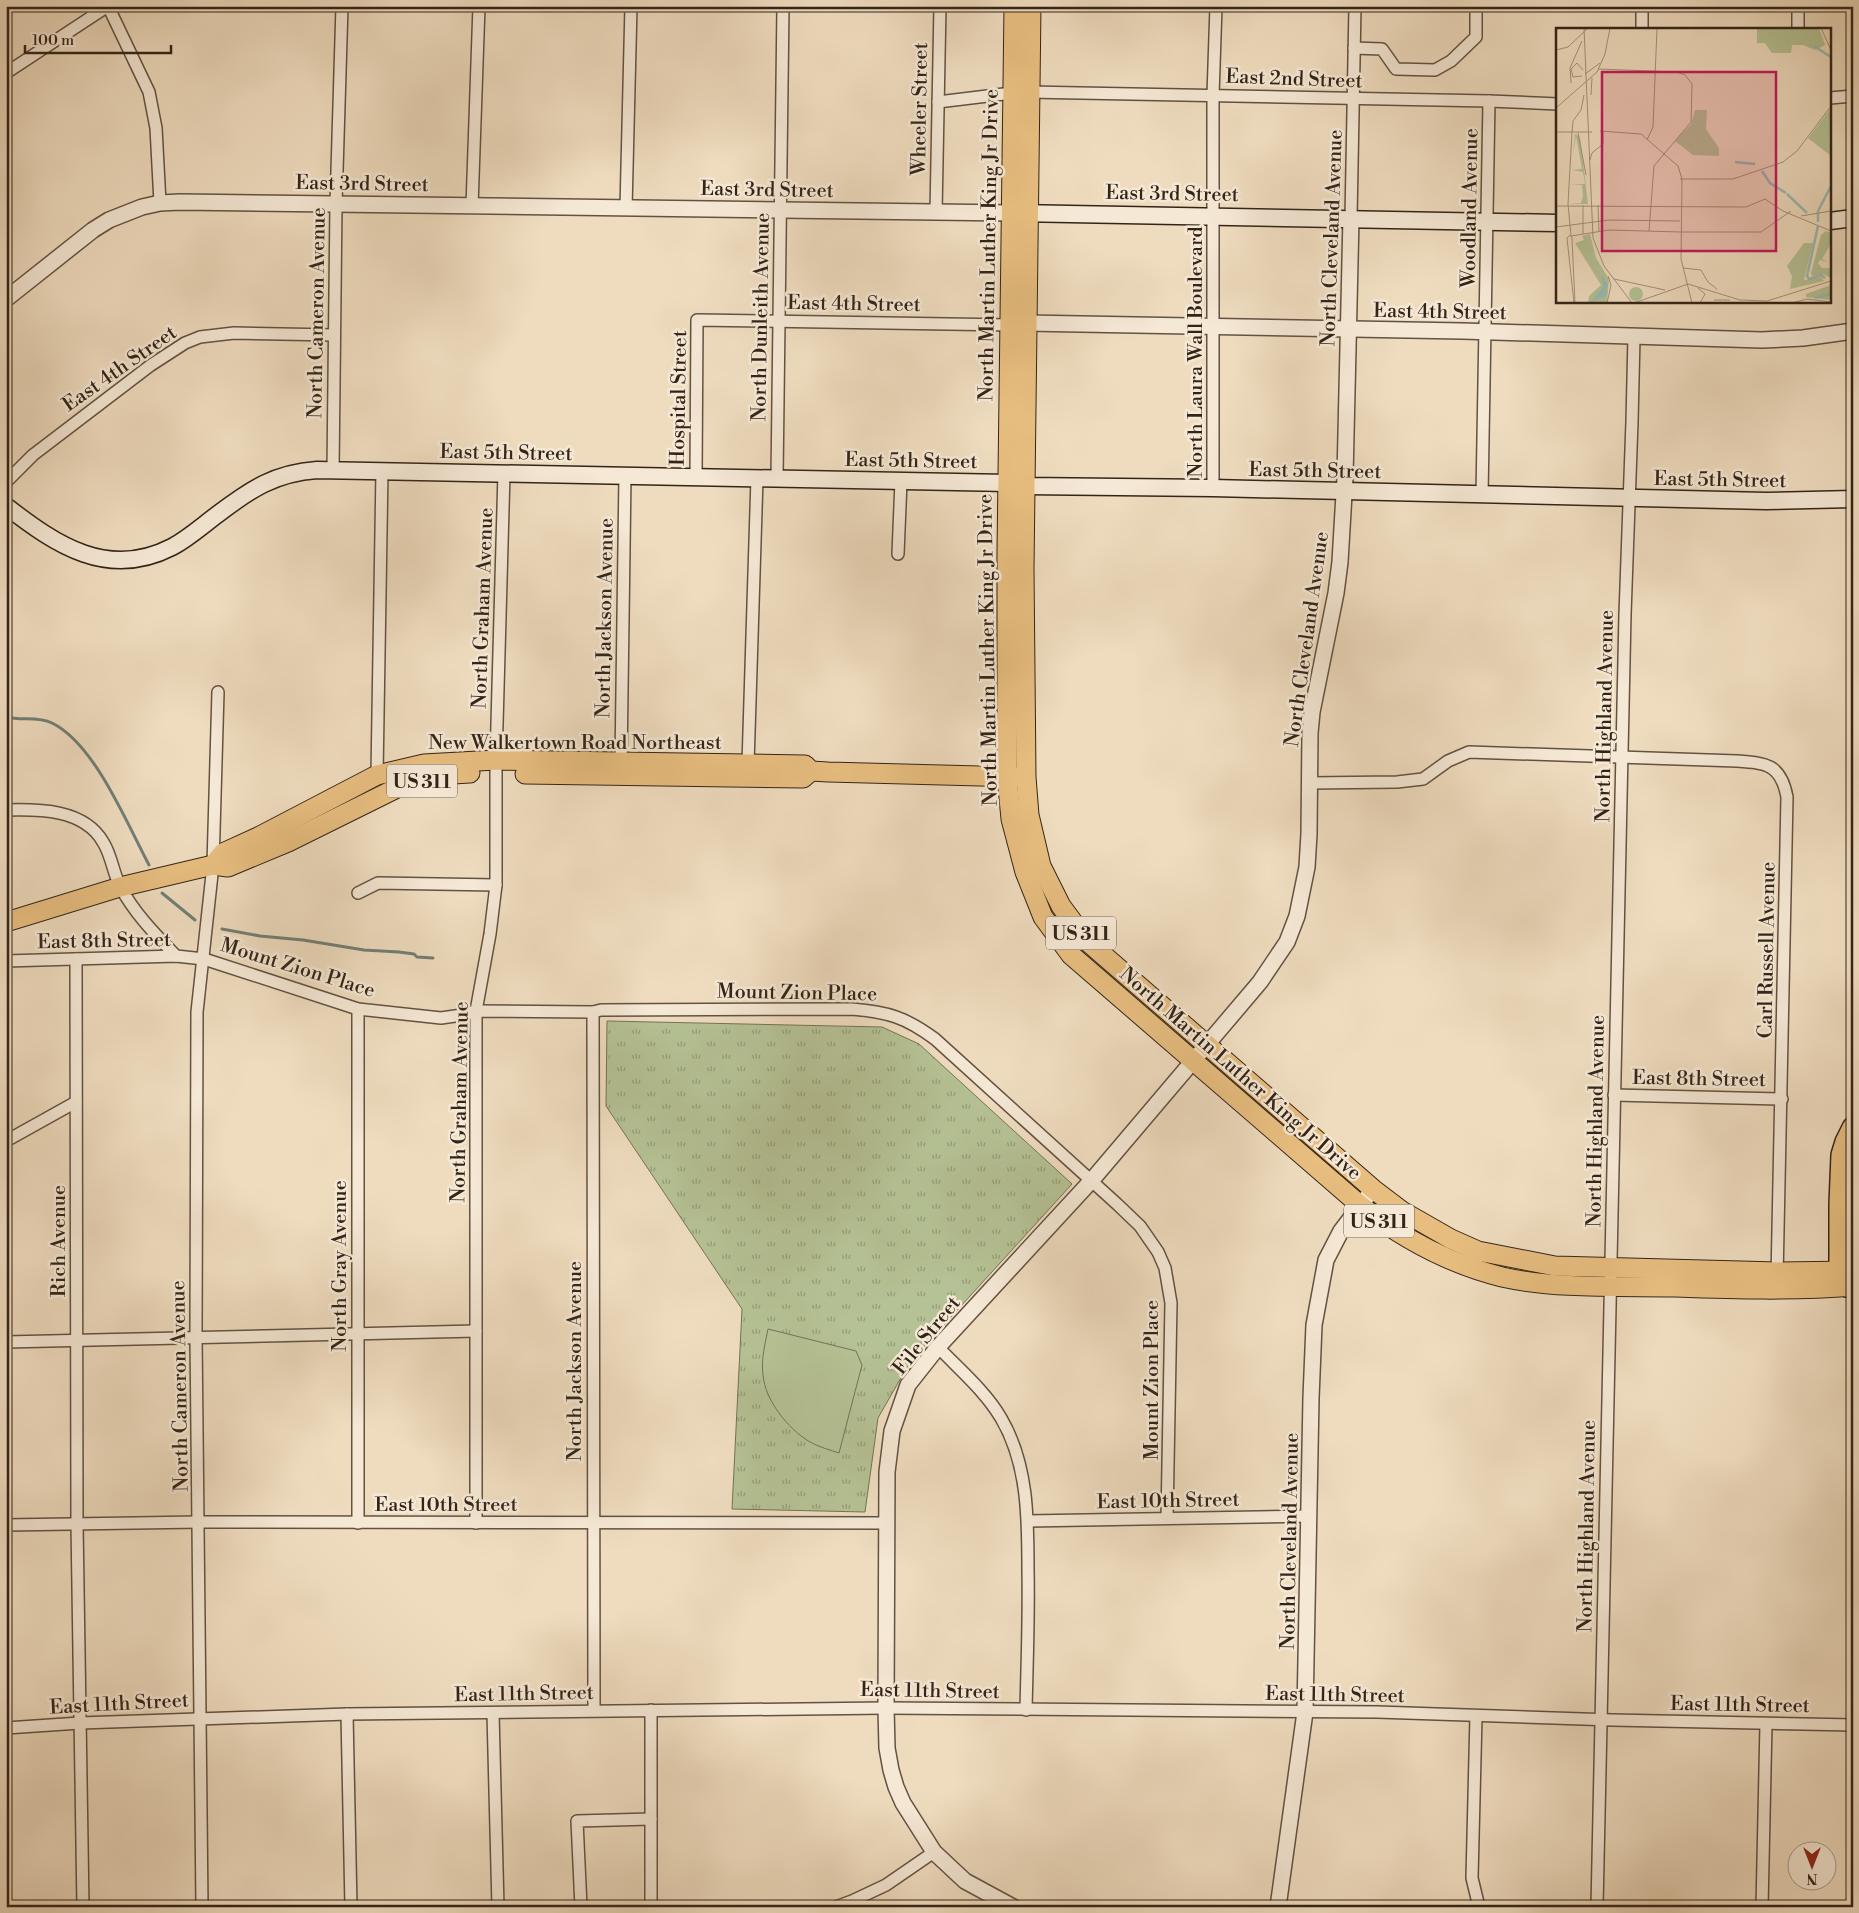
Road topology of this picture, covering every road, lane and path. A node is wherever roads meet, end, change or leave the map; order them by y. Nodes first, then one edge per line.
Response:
1 (108, 6) edge
2 (342, 6) edge
3 (479, 6) edge
4 (631, 6) edge
5 (783, 6) edge
6 (940, 6) edge
7 (1014, 6) edge
8 (1030, 6) edge
9 (1216, 6) edge
10 (1355, 6) edge
11 (1476, 6) edge
12 (1642, 6) edge
13 (1798, 6) edge
14 (1642, 28) edge
15 (1798, 28) edge
16 (1354, 48) junction
17 (6, 73) edge
18 (1020, 92) junction
19 (1214, 95) junction
20 (1853, 96) edge
21 (1832, 98) edge
22 (1355, 99) junction
23 (1489, 101) junction
24 (938, 102) junction
25 (1556, 104) edge
26 (160, 203) junction
27 (336, 204) junction
28 (472, 206) junction
29 (626, 208) junction
30 (780, 210) junction
31 (936, 212) junction
32 (1019, 212) junction
33 (1214, 215) junction
34 (1351, 218) junction
35 (1853, 218) edge
36 (1487, 221) junction
37 (1832, 221) edge
38 (1556, 223) edge
39 (6, 299) edge
40 (698, 320) joint
41 (779, 322) junction
42 (1018, 324) junction
43 (1214, 328) junction
44 (1348, 329) junction
45 (1486, 332) junction
46 (1853, 332) edge
47 (334, 335) junction
48 (1634, 337) junction
49 (333, 470) junction
50 (382, 471) junction
51 (504, 472) junction
52 (625, 475) junction
53 (696, 476) junction
54 (757, 478) junction
55 (777, 478) junction
56 (901, 481) junction
57 (6, 482) edge
58 (1016, 485) junction
59 (1213, 488) junction
60 (1344, 492) junction
61 (1482, 495) junction
62 (1628, 498) junction
63 (1853, 499) edge
64 (6, 506) edge
65 (898, 554) dead end
66 (218, 692) dead end
67 (1622, 756) junction
68 (621, 762) junction
69 (748, 764) junction
70 (496, 767) junction
71 (811, 771) junction
72 (377, 775) junction
73 (1007, 777) junction
74 (1026, 777) junction
75 (1310, 783) junction
76 (6, 810) edge
77 (316, 828) junction
78 (213, 865) junction
79 (496, 885) junction
80 (120, 887) junction
81 (358, 893) dead end
82 (6, 922) edge
83 (176, 956) junction
84 (76, 959) junction
85 (204, 959) junction
86 (6, 961) edge
87 (358, 1009) junction
88 (476, 1011) junction
89 (593, 1012) junction
90 (1207, 1045) junction
91 (1193, 1062) junction
92 (1614, 1095) junction
93 (1782, 1099) junction
94 (76, 1102) junction
95 (1853, 1128) edge
96 (6, 1142) edge
97 (1853, 1169) edge
98 (1852, 1178) edge
99 (1092, 1180) junction
100 (1373, 1189) junction
101 (1360, 1206) junction
102 (1853, 1206) edge
103 (1611, 1277) junction
104 (1849, 1278) edge
105 (1777, 1281) junction
106 (476, 1331) junction
107 (358, 1335) junction
108 (196, 1336) junction
109 (77, 1339) junction
110 (6, 1342) edge
111 (938, 1347) junction
112 (1310, 1516) junction
113 (1168, 1518) junction
114 (1028, 1521) junction
115 (199, 1522) junction
116 (358, 1523) junction
117 (476, 1523) junction
118 (593, 1523) junction
119 (887, 1523) junction
120 (78, 1524) junction
121 (6, 1525) edge
122 (886, 1708) junction
123 (594, 1710) junction
124 (652, 1710) junction
125 (1026, 1710) junction
126 (493, 1712) junction
127 (1305, 1712) junction
128 (347, 1714) junction
129 (1476, 1716) junction
130 (201, 1718) junction
131 (1600, 1720) junction
132 (80, 1723) junction
133 (1766, 1724) junction
134 (1853, 1725) edge
135 (6, 1728) edge
136 (651, 1819) junction
137 (934, 1852) junction
138 (83, 1907) edge
139 (202, 1907) edge
140 (352, 1907) edge
141 (498, 1907) edge
142 (580, 1907) edge
143 (651, 1907) edge
144 (836, 1907) edge
145 (1013, 1907) edge
146 (1278, 1907) edge
147 (1479, 1907) edge
148 (1597, 1907) edge
149 (1762, 1907) edge

1 - 17 street
1 - 26 street
2 - 27 street, North Cameron Avenue
3 - 28 street
4 - 29 street
5 - 30 street, North Dunleith Avenue
6 - 24 street, Wheeler Street
7 - 18 main road, North Martin Luther King Jr Drive
8 - 18 main road, North Martin Luther King Jr Drive
9 - 19 street, North Laura Wall Boulevard
10 - 16 street, North Cleveland Avenue
11 - 16 street
12 - 14 street
13 - 15 street
16 - 22 street, North Cleveland Avenue
18 - 19 street, East 2nd Street
18 - 24 street, East 2nd Street
18 - 32 main road, North Martin Luther King Jr Drive
19 - 22 street, East 2nd Street
19 - 33 street, North Laura Wall Boulevard
20 - 21 street
22 - 23 street, East 2nd Street
22 - 34 street, North Cleveland Avenue
23 - 25 street, East 2nd Street
23 - 36 street, Woodland Avenue
24 - 31 street, Wheeler Street
26 - 27 street, East 3rd Street
26 - 39 street, East 3rd Street
27 - 28 street, East 3rd Street
27 - 47 street, North Cameron Avenue
28 - 29 street, East 3rd Street
29 - 30 street, East 3rd Street
30 - 31 street, East 3rd Street
30 - 41 street, North Dunleith Avenue
31 - 32 street, East 3rd Street
32 - 33 main road, East 3rd Street
32 - 42 main road, North Martin Luther King Jr Drive
33 - 34 main road, East 3rd Street
33 - 43 street, North Laura Wall Boulevard
34 - 36 main road, East 3rd Street
34 - 44 street, North Cleveland Avenue
35 - 37 main road
36 - 38 main road, East 3rd Street
36 - 45 street, Woodland Avenue
40 - 41 street, East 4th Street
40 - 53 street, Hospital Street
41 - 42 street, East 4th Street
41 - 55 street, North Dunleith Avenue
42 - 43 street, East 4th Street
42 - 58 main road, North Martin Luther King Jr Drive
43 - 44 street, East 4th Street
43 - 59 street, North Laura Wall Boulevard
44 - 45 street, East 4th Street
44 - 60 street, North Cleveland Avenue
45 - 48 street, East 4th Street
45 - 61 street, Woodland Avenue
46 - 48 street, East 4th Street
47 - 49 street, North Cameron Avenue
47 - 57 street, East 4th Street
48 - 62 street, North Highland Avenue
49 - 50 main road, East 5th Street
49 - 64 main road, East 5th Street
50 - 51 main road, East 5th Street
50 - 72 street
51 - 52 main road, East 5th Street
51 - 70 street, North Graham Avenue
52 - 53 main road, East 5th Street
52 - 68 street, North Jackson Avenue
53 - 54 main road, East 5th Street
54 - 55 main road, East 5th Street
54 - 69 street
55 - 56 main road, East 5th Street
56 - 58 main road, East 5th Street
56 - 65 street
58 - 59 main road, East 5th Street
58 - 73 main road, North Martin Luther King Jr Drive
58 - 74 main road, North Martin Luther King Jr Drive
59 - 60 main road, East 5th Street
60 - 61 main road, East 5th Street
60 - 75 street, North Cleveland Avenue
61 - 62 main road, East 5th Street
62 - 63 main road, East 5th Street
62 - 67 street, North Highland Avenue
66 - 78 street, North Cameron Avenue
67 - 75 street, Carl Russell Avenue
67 - 92 street, North Highland Avenue
67 - 93 street, Carl Russell Avenue
68 - 69 main road, New Walkertown Road Northeast / US 311
68 - 70 main road, New Walkertown Road Northeast / US 311
69 - 71 main road, New Walkertown Road Northeast / US 311
70 - 71 main road, New Walkertown Road Northeast / US 311
70 - 72 main road, New Walkertown Road Northeast / US 311
70 - 77 main road, New Walkertown Road Northeast / US 311
70 - 79 street, North Graham Avenue
71 - 73 main road, New Walkertown Road Northeast / US 311
72 - 77 main road
72 - 78 main road, New Walkertown Road Northeast / US 311
73 - 74 main road, New Walkertown Road Northeast / US 311
73 - 91 main road, North Martin Luther King Jr Drive / US 311
74 - 90 main road, North Martin Luther King Jr Drive / US 311
75 - 90 street, North Cleveland Avenue
76 - 80 street
77 - 78 main road, New Walkertown Road Northeast / US 311
78 - 80 main road, New Walkertown Road Northeast / US 311
78 - 85 street, North Cameron Avenue
79 - 81 street
79 - 88 street, North Graham Avenue
80 - 82 main road, New Walkertown Road Northeast / US 311
80 - 83 street
83 - 84 street, East 8th Street
83 - 85 street, East 8th Street
84 - 86 street, East 8th Street
84 - 94 street, Rich Avenue
85 - 87 street, Mount Zion Place
85 - 108 street, North Cameron Avenue
87 - 88 street, Mount Zion Place
87 - 107 street, North Gray Avenue
88 - 89 street, Mount Zion Place
88 - 106 street, North Graham Avenue
89 - 99 street, Mount Zion Place
89 - 118 street, North Jackson Avenue
90 - 91 street, North Cleveland Avenue
90 - 100 main road, North Martin Luther King Jr Drive / US 311
91 - 99 street, File Street
91 - 101 main road, North Martin Luther King Jr Drive / US 311
92 - 93 street, East 8th Street
92 - 103 street, North Highland Avenue
93 - 105 street, Carl Russell Avenue
94 - 96 street
94 - 109 street, Rich Avenue
95 - 104 highway
97 - 98 highway
98 - 102 highway
99 - 111 street, File Street
99 - 113 street, Mount Zion Place
100 - 101 street, North Cleveland Avenue
100 - 103 main road, North Martin Luther King Jr Drive / US 311
101 - 103 main road, North Martin Luther King Jr Drive / US 311
101 - 112 street, North Cleveland Avenue
103 - 105 main road, North Martin Luther King Jr Drive / US 311
103 - 131 street, North Highland Avenue
104 - 105 main road, North Martin Luther King Jr Drive / US 311
106 - 107 street
106 - 117 street, North Graham Avenue
107 - 108 street
107 - 116 street, North Gray Avenue
108 - 109 street
108 - 115 street, North Cameron Avenue
109 - 110 street
109 - 120 street, Rich Avenue
111 - 114 street
111 - 119 street, File Street
112 - 113 street, East 10th Street
112 - 127 street, North Cleveland Avenue
113 - 114 street, East 10th Street
114 - 125 street
115 - 116 street, East 10th Street
115 - 120 street, East 10th Street
115 - 130 street, North Cameron Avenue
116 - 117 street, East 10th Street
117 - 118 street, East 10th Street
118 - 119 street, East 10th Street
118 - 123 street, North Jackson Avenue
119 - 122 street, File Street
120 - 121 street, East 10th Street
120 - 132 street, Rich Avenue
122 - 124 street, East 11th Street
122 - 125 street, East 11th Street
122 - 137 street, File Street
123 - 124 street, East 11th Street
123 - 126 street, East 11th Street
124 - 136 street
125 - 127 street, East 11th Street
126 - 128 street, East 11th Street
126 - 141 street
127 - 129 street, East 11th Street
127 - 146 street, North Cleveland Avenue
128 - 130 street, East 11th Street
128 - 140 street
129 - 131 street, East 11th Street
129 - 147 street
130 - 132 street, East 11th Street
130 - 139 street, North Cameron Avenue
131 - 133 street, East 11th Street
131 - 148 street, North Highland Avenue
132 - 135 street, East 11th Street
132 - 138 street, Rich Avenue
133 - 134 street, East 11th Street
133 - 149 street
136 - 142 street
136 - 143 street
137 - 144 street
137 - 145 street, File Street

